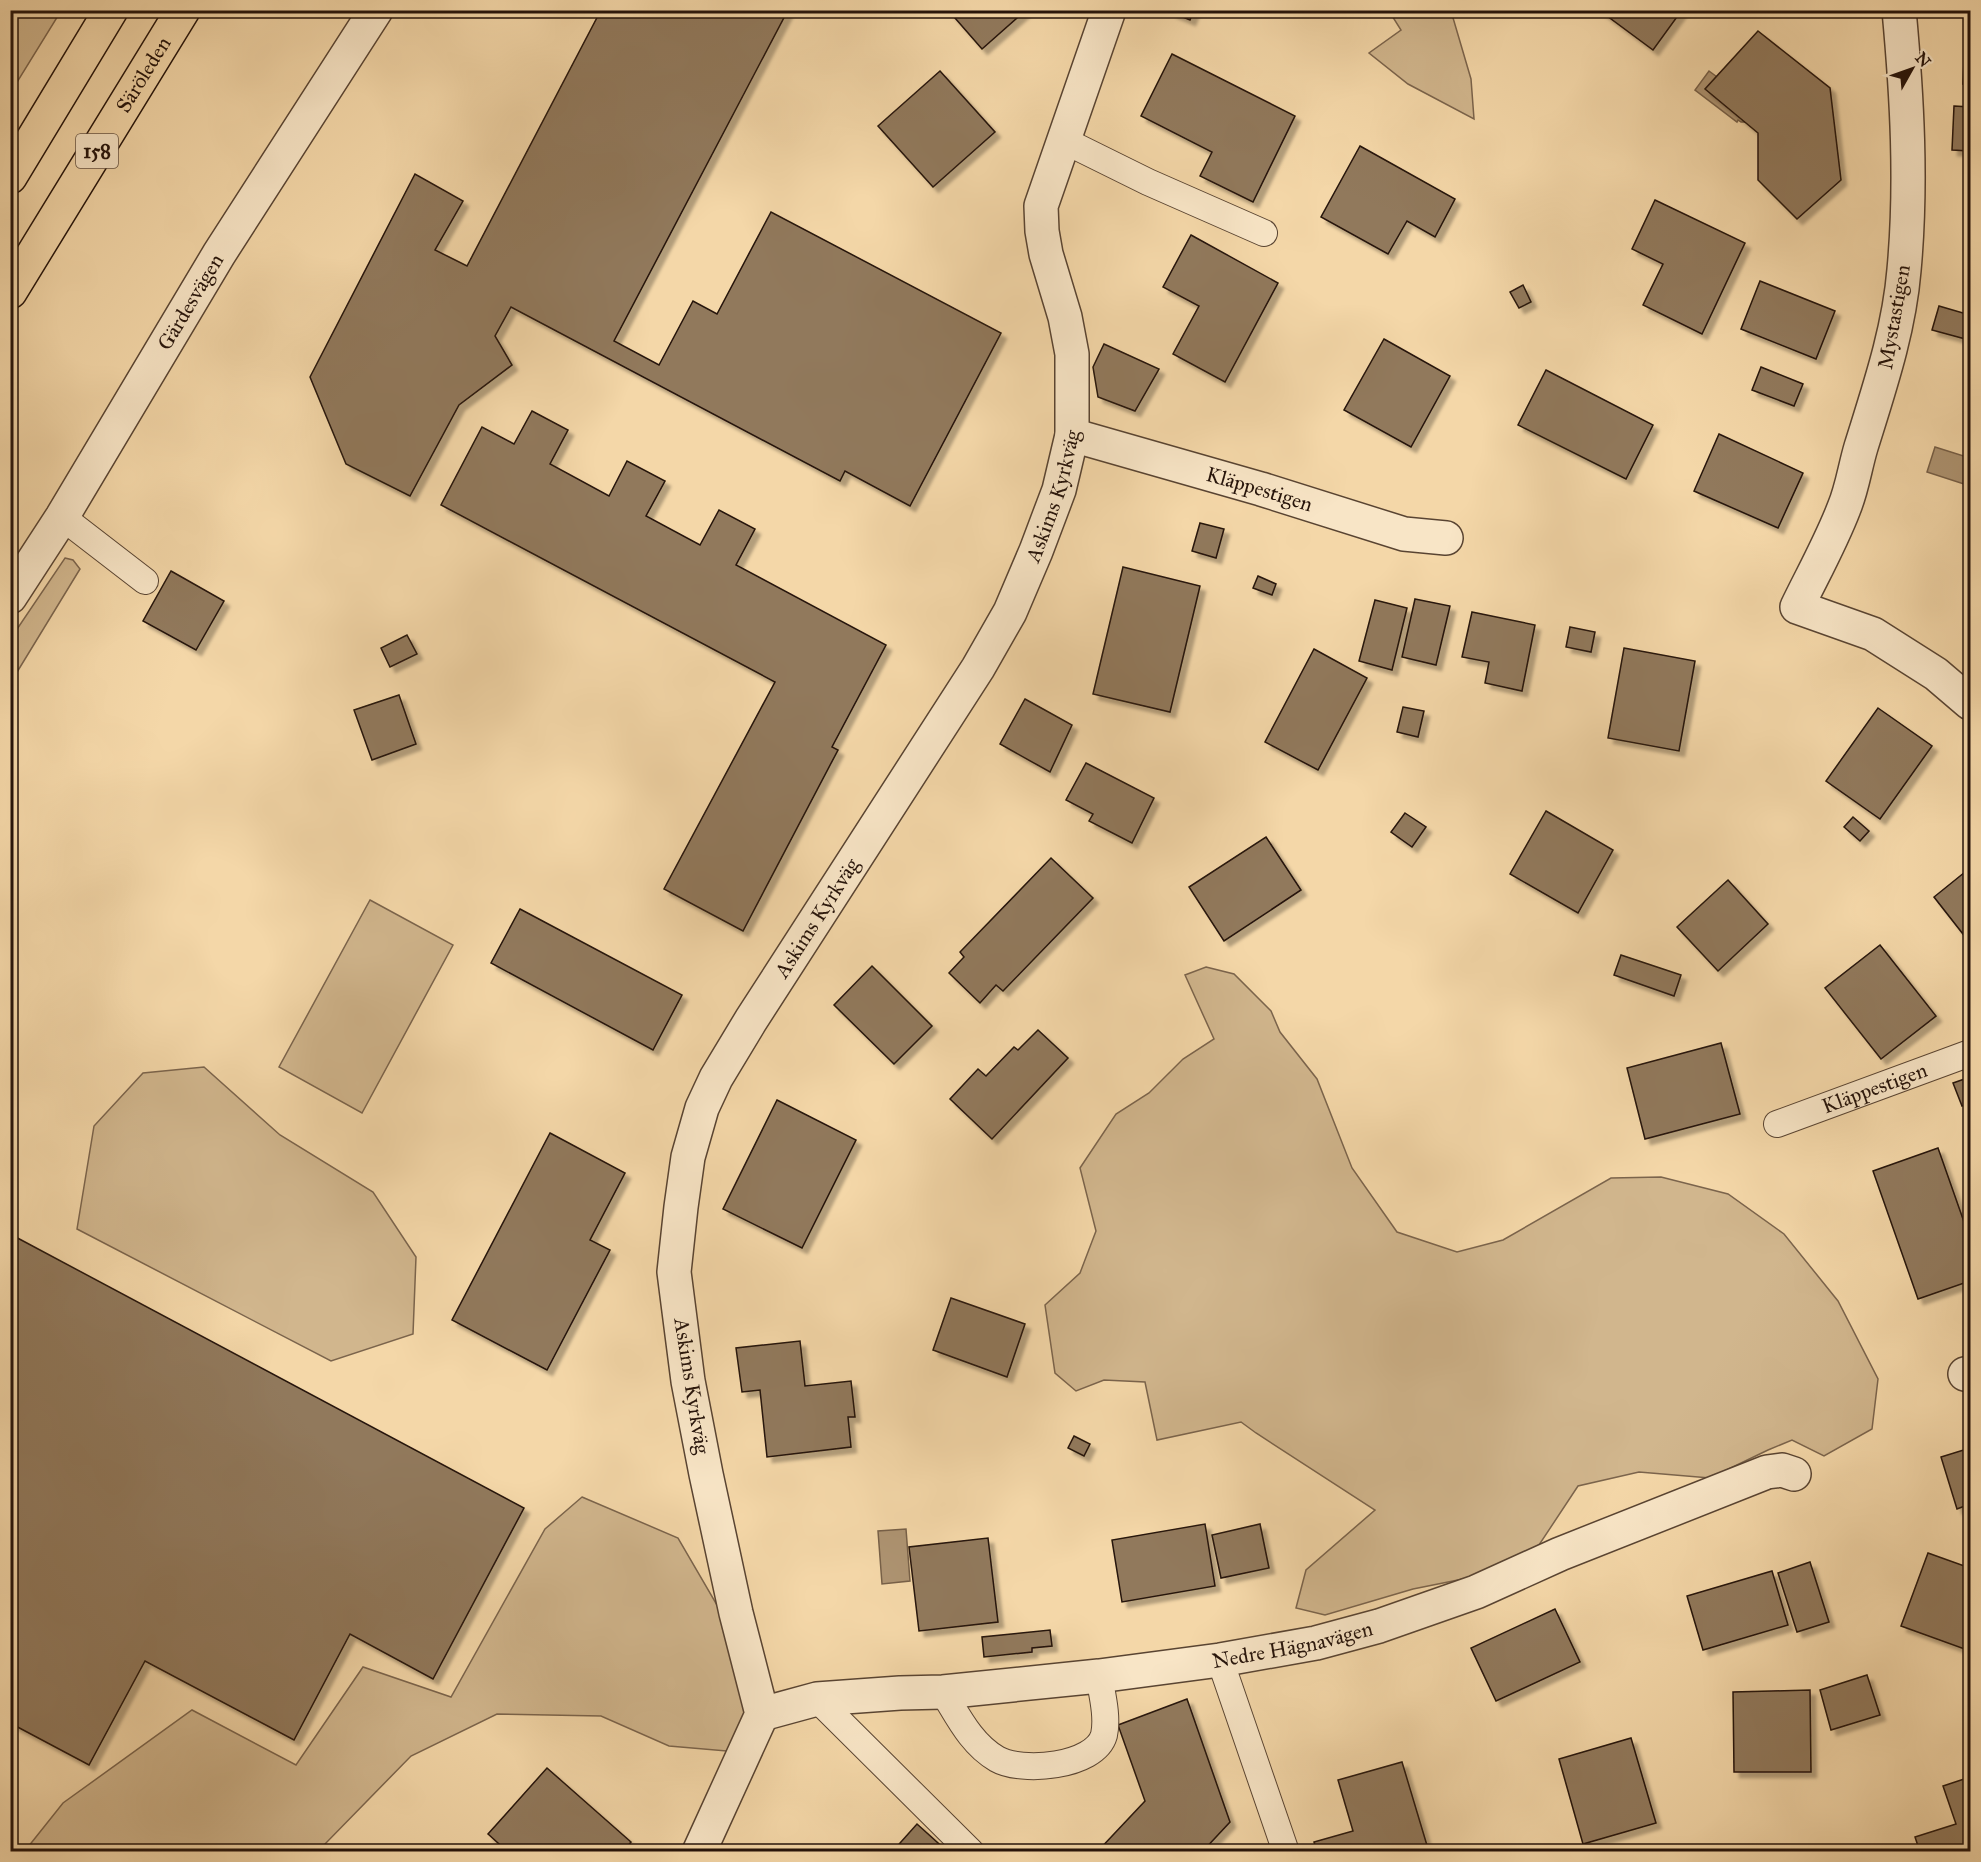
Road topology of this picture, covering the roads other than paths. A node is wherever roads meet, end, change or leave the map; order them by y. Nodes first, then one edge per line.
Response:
1 (111, 10) edge
2 (183, 10) edge
3 (376, 10) edge
4 (1109, 10) edge
5 (1899, 10) edge
6 (1063, 141) junction
7 (10, 177) edge
8 (1264, 233) dead end
9 (10, 292) edge
10 (1072, 435) junction
11 (62, 517) junction
12 (1446, 538) dead end
13 (145, 580) dead end
14 (10, 597) edge
15 (1971, 702) edge
16 (1971, 1053) edge
17 (1777, 1124) dead end
18 (1794, 1474) dead end
19 (1220, 1660) junction
20 (1100, 1676) junction
21 (943, 1692) junction
22 (817, 1699) junction
23 (762, 1714) junction
24 (699, 1851) edge
25 (971, 1851) edge
26 (1286, 1851) edge

1 - 7 main road
2 - 9 main road, Säröleden / 158
3 - 11 street, Gärdesvägen
4 - 6 street, Askims Kyrkväg
5 - 15 street, Mystastigen
6 - 8 lane
6 - 10 street, Askims Kyrkväg
10 - 12 street, Kläppestigen
10 - 23 street, Askims Kyrkväg
11 - 13 lane
11 - 14 street, Gärdesvägen
16 - 17 lane, Kläppestigen
18 - 19 street, Nedre Hägnavägen
19 - 20 street, Nedre Hägnavägen
19 - 26 lane
20 - 21 street, Nedre Hägnavägen
20 - 21 lane
21 - 22 street, Nedre Hägnavägen
22 - 23 street, Nedre Hägnavägen
22 - 25 lane
23 - 24 street

